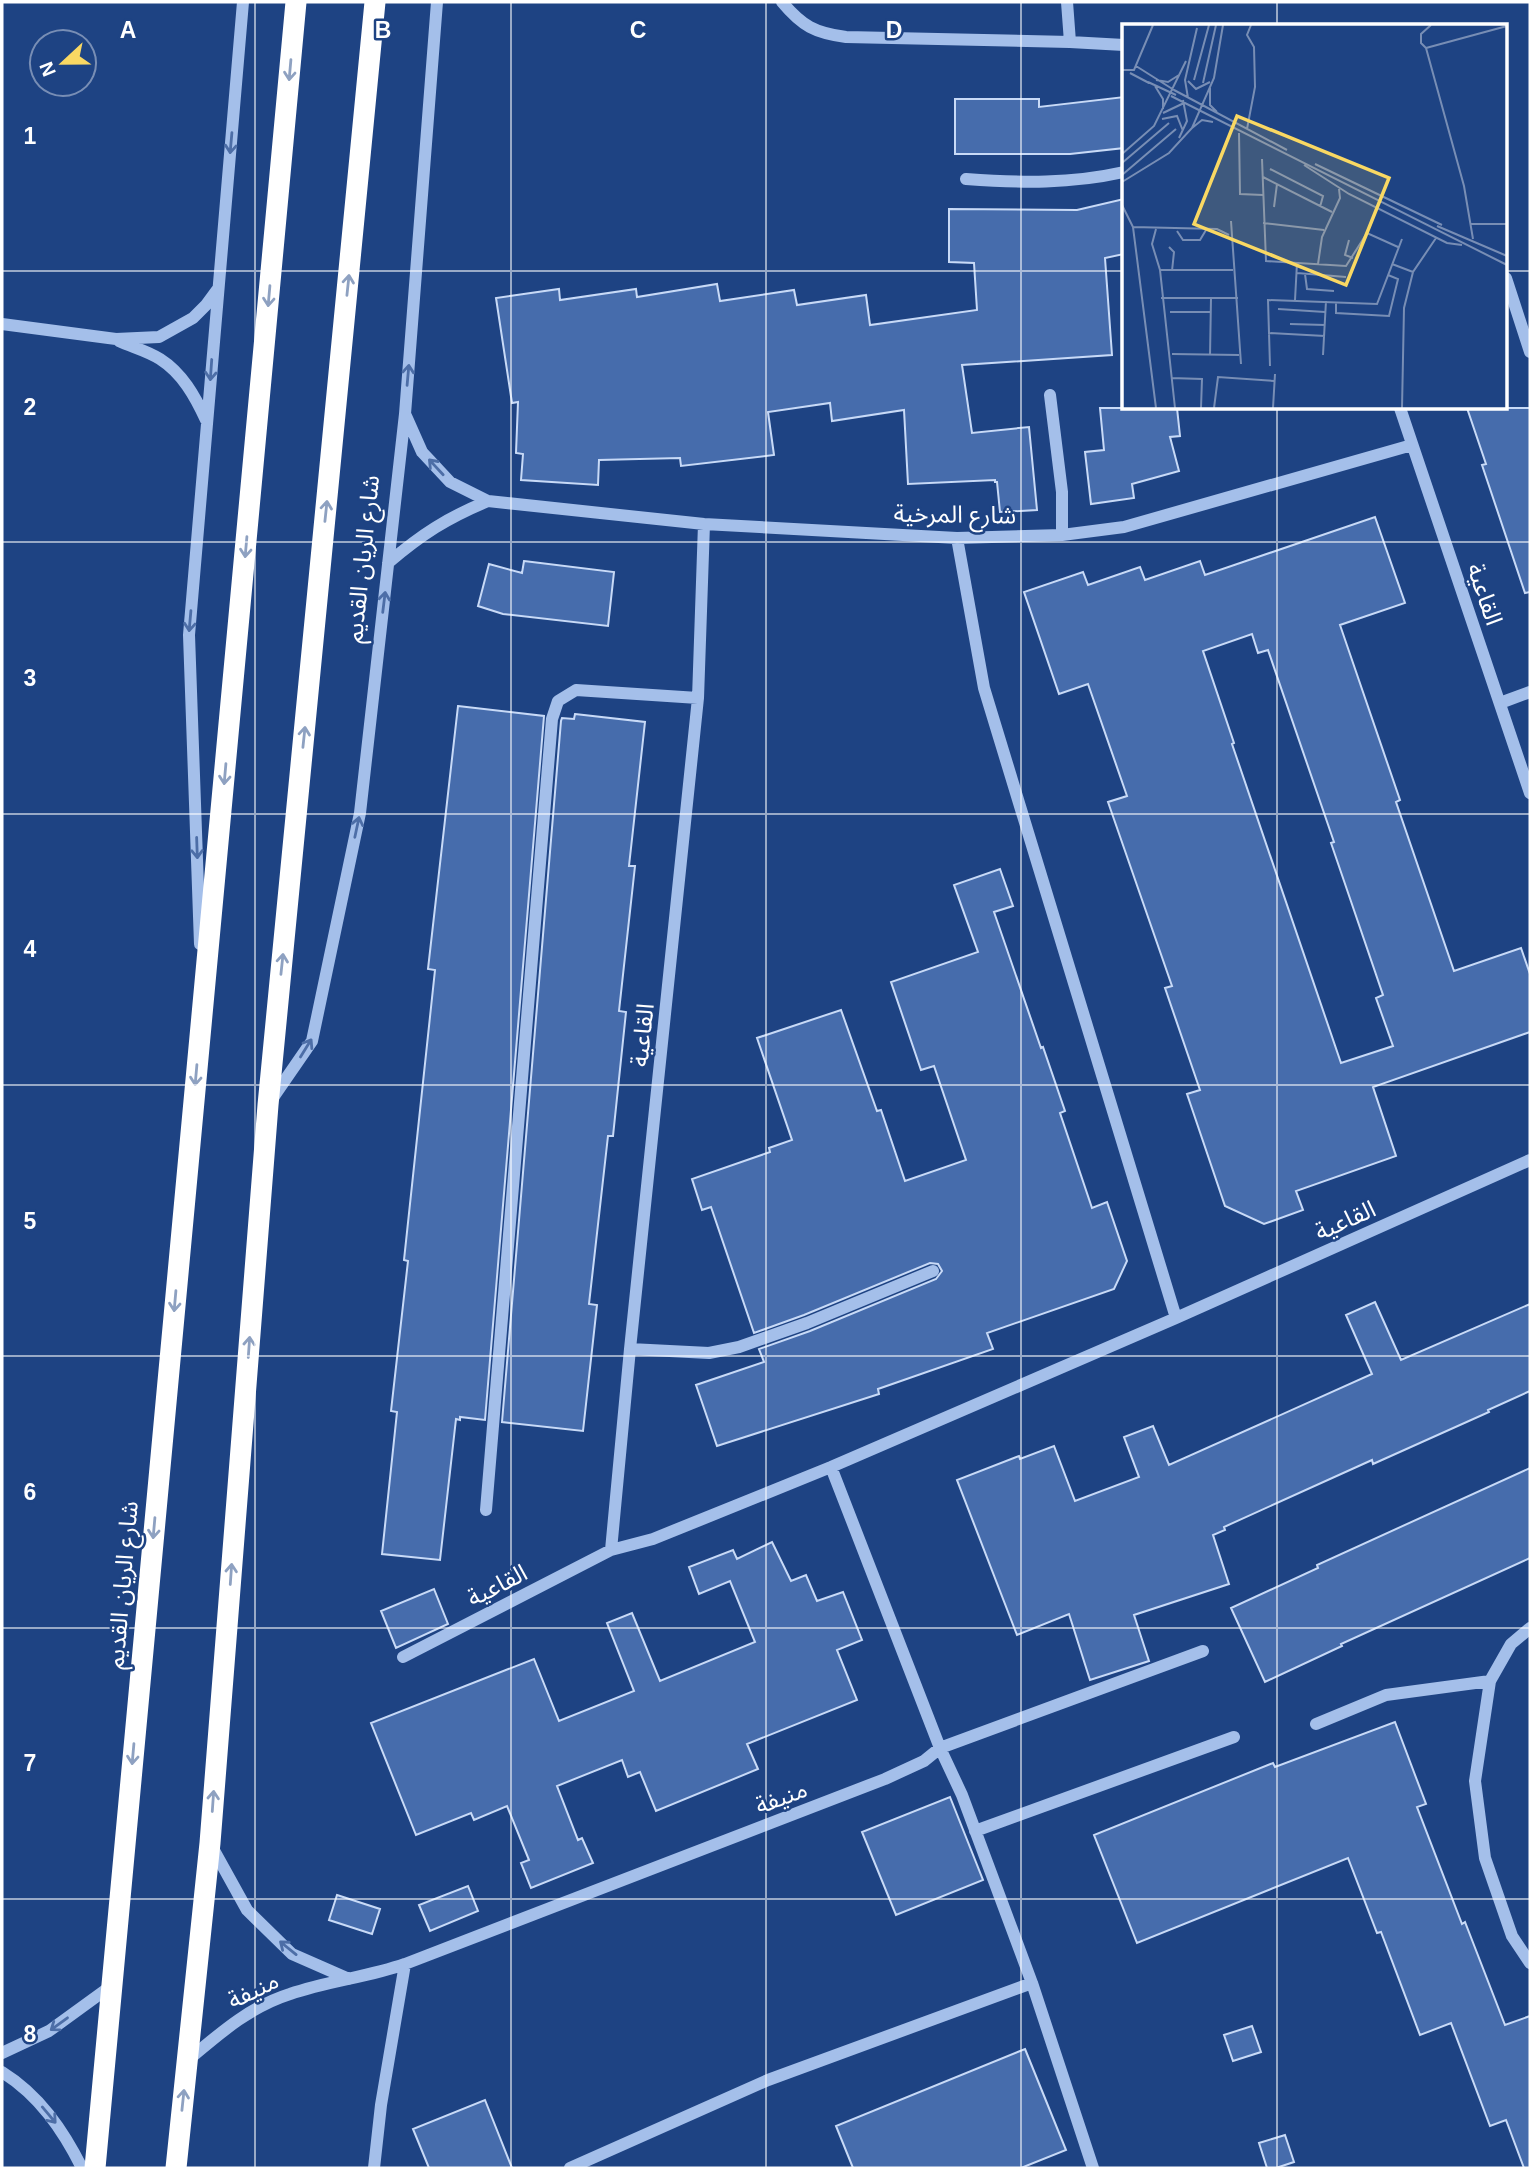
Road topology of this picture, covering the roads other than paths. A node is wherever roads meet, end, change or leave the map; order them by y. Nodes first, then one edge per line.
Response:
1 (243, 2) edge
2 (296, 2) edge
3 (375, 2) edge
4 (437, 2) edge
5 (782, 2) edge
6 (1067, 2) edge
7 (1070, 42) junction
8 (1122, 45) edge
9 (1122, 172) edge
10 (966, 178) dead end
11 (1508, 284) edge
12 (217, 290) junction
13 (2, 324) edge
14 (116, 339) junction
15 (1530, 352) edge
16 (1051, 395) dead end
17 (1401, 410) edge
18 (405, 414) junction
19 (206, 420) junction
20 (1412, 445) junction
21 (488, 501) junction
22 (704, 524) junction
23 (1062, 535) junction
24 (957, 538) junction
25 (388, 563) junction
26 (1530, 692) edge
27 (698, 698) junction
28 (1500, 703) junction
29 (1530, 793) edge
30 (203, 1007) junction
31 (268, 1105) junction
32 (1530, 1160) edge
33 (933, 1271) dead end
34 (1176, 1318) junction
35 (630, 1349) junction
36 (831, 1467) junction
37 (486, 1510) dead end
38 (611, 1550) junction
39 (1530, 1628) edge
40 (1203, 1651) dead end
41 (403, 1657) dead end
42 (1490, 1681) junction
43 (1316, 1724) dead end
44 (1234, 1737) dead end
45 (940, 1748) junction
46 (975, 1830) junction
47 (210, 1843) junction
48 (1530, 1963) edge
49 (405, 1964) junction
50 (349, 1979) junction
51 (1032, 1983) junction
52 (111, 1986) junction
53 (2, 2053) edge
54 (187, 2062) junction
55 (2, 2072) edge
56 (82, 2168) edge
57 (95, 2168) edge
58 (176, 2168) edge
59 (374, 2168) edge
60 (570, 2168) edge
61 (1093, 2168) edge

1 -> 12 street, شارع الريان القديم
2 -> 30 highway, شارع الريان القديم
31 -> 3 highway, شارع الريان القديم
18 -> 4 street, شارع الريان القديم
5 - 7 street
6 - 7 street
7 - 8 street
9 - 10 street
11 - 15 street
12 - 14 street
12 -> 19 street, شارع الريان القديم
13 - 14 street
14 - 19 street
16 - 23 street
17 - 20 street, القاعية
21 -> 18 street, شارع المرخية
18 - 25 street, شارع الريان القديم
19 -> 30 street, شارع الريان القديم
20 - 23 street, شارع المرخية
20 - 28 street, القاعية
21 - 22 street, شارع المرخية
21 - 25 street, شارع المرخية
22 - 24 street, شارع المرخية
22 - 27 street, القاعية
23 - 24 street, شارع المرخية
24 - 34 street
31 -> 25 street, شارع الريان القديم
26 - 28 street
27 - 35 street, القاعية
27 - 37 street
28 - 29 street, القاعية
30 -> 52 highway, شارع الريان القديم
47 -> 31 highway, شارع الريان القديم
32 - 34 street, القاعية
33 - 35 street
34 - 36 street, القاعية
35 - 38 street, القاعية
36 - 38 street, القاعية
36 - 45 street
38 - 41 street, القاعية
39 - 42 street
40 - 45 street, منيفة
42 - 43 street
42 - 48 street
44 - 46 street
45 - 46 street
45 - 49 street, منيفة
46 - 51 street
50 -> 47 street, منيفة
47 - 54 highway, شارع الريان القديم
49 - 50 street, منيفة
49 - 59 street
50 - 54 street, منيفة
51 - 60 street
51 - 61 street
52 -> 53 street
52 - 57 highway, شارع الريان القديم
58 -> 54 highway, شارع الريان القديم
55 -> 56 street

